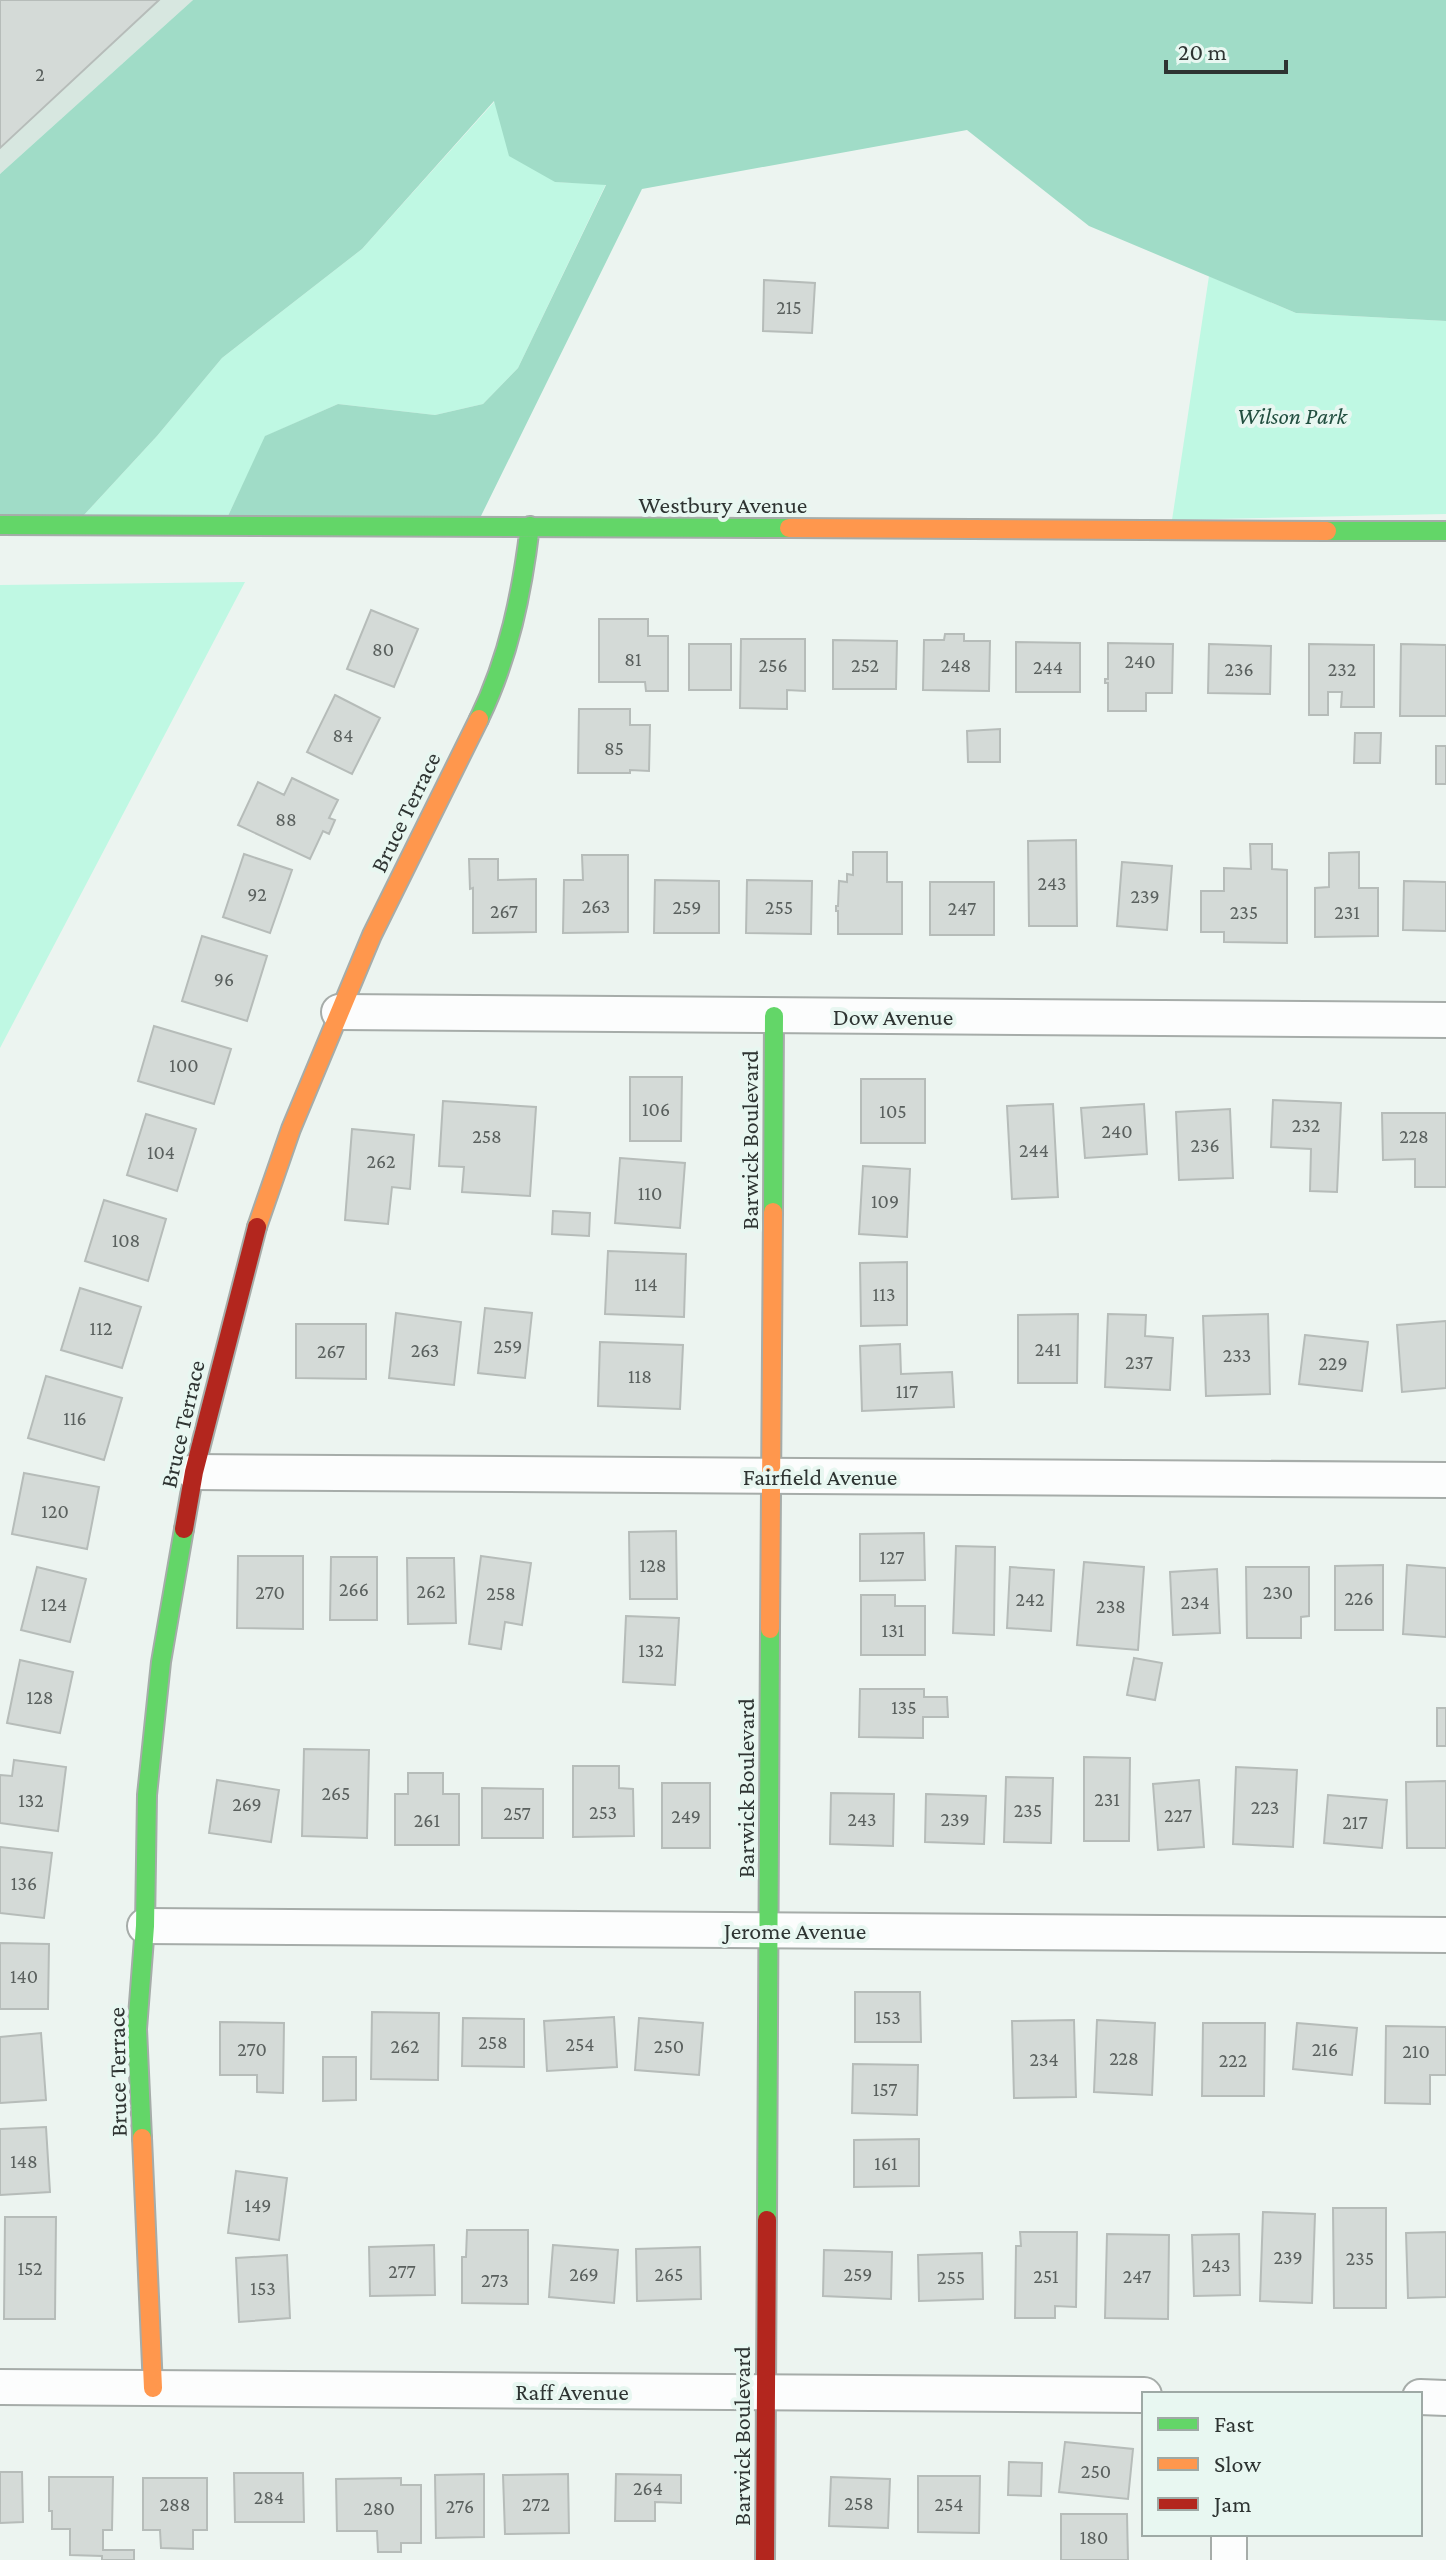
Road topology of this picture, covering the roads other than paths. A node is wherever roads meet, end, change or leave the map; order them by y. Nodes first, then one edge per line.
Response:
1 (0, 525) edge
2 (530, 526) junction
3 (1446, 531) edge
4 (339, 1012) junction
5 (774, 1016) junction
6 (1446, 1020) edge
7 (194, 1472) junction
8 (771, 1475) junction
9 (1446, 1480) edge
10 (145, 1926) junction
11 (768, 1930) junction
12 (1446, 1935) edge
13 (0, 2387) edge
14 (153, 2388) junction
15 (765, 2392) junction
16 (1142, 2395) edge
17 (1422, 2397) edge
18 (1446, 2398) edge
19 (1229, 2536) edge
20 (765, 2560) edge
21 (1229, 2560) edge

1 - 2 street, Westbury Avenue
2 - 3 street, Westbury Avenue
2 - 4 street, Bruce Terrace
4 - 5 street, Dow Avenue
4 - 7 street, Bruce Terrace
5 - 6 street, Dow Avenue
5 - 8 street, Barwick Boulevard
7 - 8 street, Fairfield Avenue
7 - 10 street, Bruce Terrace
8 - 9 street, Fairfield Avenue
8 - 11 street, Barwick Boulevard
10 - 11 street, Jerome Avenue
10 - 14 street, Bruce Terrace
11 - 12 street, Jerome Avenue
11 - 15 street, Barwick Boulevard
13 - 14 street, Raff Avenue
14 - 15 street, Raff Avenue
15 - 16 street, Raff Avenue
15 - 20 street, Barwick Boulevard
17 - 18 street
19 - 21 street

